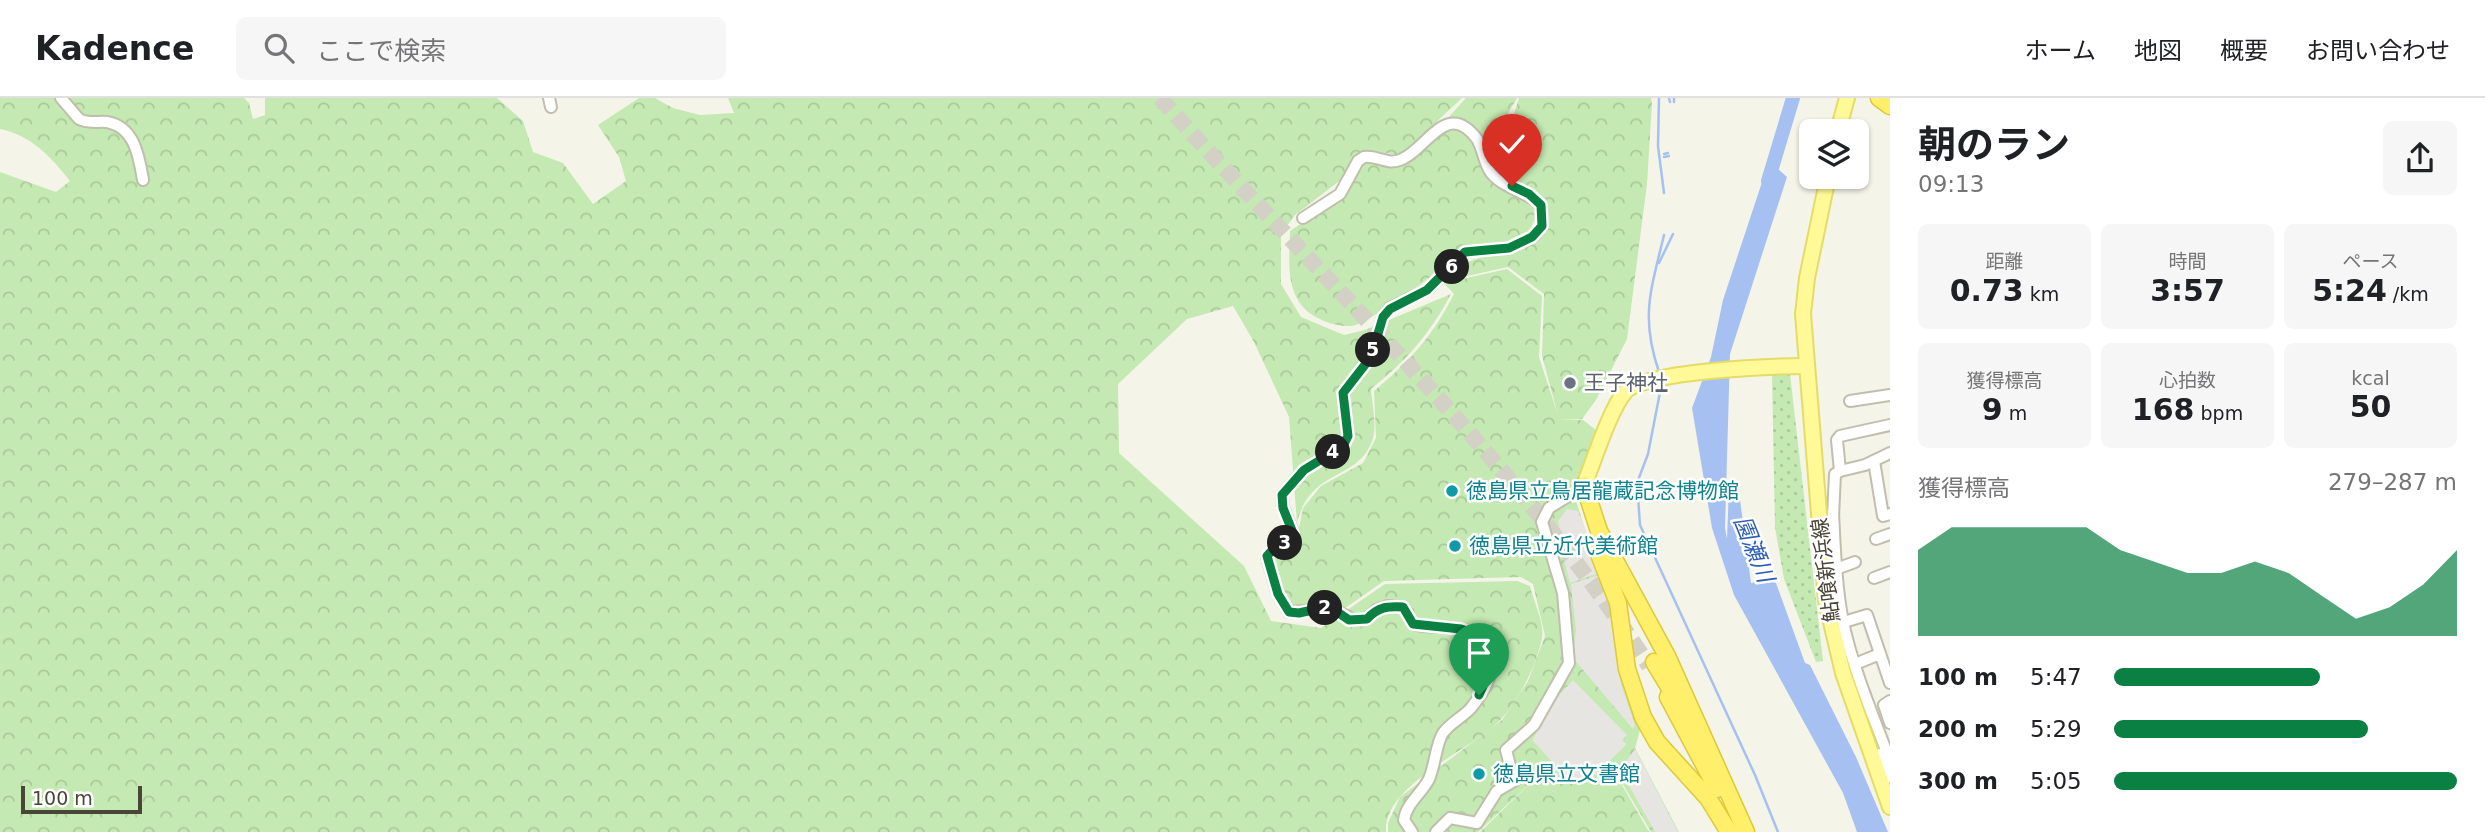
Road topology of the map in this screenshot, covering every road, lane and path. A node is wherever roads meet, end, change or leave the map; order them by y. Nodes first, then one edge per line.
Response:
1 (61, 98) edge
2 (1847, 98) edge
3 (1879, 98) edge
4 (1890, 106) edge
5 (1841, 119) edge
6 (143, 180) dead end
7 (1826, 189) edge
8 (1303, 218) dead end
9 (1800, 366) junction
10 (1890, 395) edge
11 (1850, 401) dead end
12 (1890, 425) edge
13 (1890, 453) edge
14 (1874, 461) junction
15 (1840, 471) junction
16 (1581, 488) junction
17 (1890, 513) edge
18 (1890, 534) edge
19 (1876, 539) dead end
20 (1855, 562) dead end
21 (1830, 569) junction
22 (1890, 572) edge
23 (1874, 578) dead end
24 (1843, 622) junction
25 (1880, 654) junction
26 (1855, 664) junction
27 (1890, 683) edge
28 (1890, 693) edge
29 (1890, 701) edge
30 (1869, 705) junction
31 (1890, 723) edge
32 (1868, 744) junction
33 (1890, 761) edge
34 (1890, 777) edge
35 (1890, 807) edge
36 (1412, 832) edge
37 (1436, 832) edge
38 (1729, 832) edge
39 (1737, 832) edge
40 (1745, 832) edge

1 - 6 street
2 - 5 main road
3 - 4 highway
7 - 9 main road, 鮎喰新浜線
8 - 36 street
9 - 16 main road
9 - 21 main road, 鮎喰新浜線
10 - 11 street
12 - 15 street
13 - 14 street
14 - 15 street
14 - 17 street
15 - 21 street
16 - 37 street
16 - 38 highway
16 - 40 highway
18 - 19 street
20 - 21 street
21 - 24 street
21 - 32 main road, 鮎喰新浜線
22 - 23 street
24 - 25 street
24 - 26 street
25 - 26 street
25 - 27 street
26 - 30 street
28 - 30 street
29 - 31 street
30 - 33 street
32 - 34 street
32 - 35 main road, 鮎喰新浜線
39 - 40 highway

